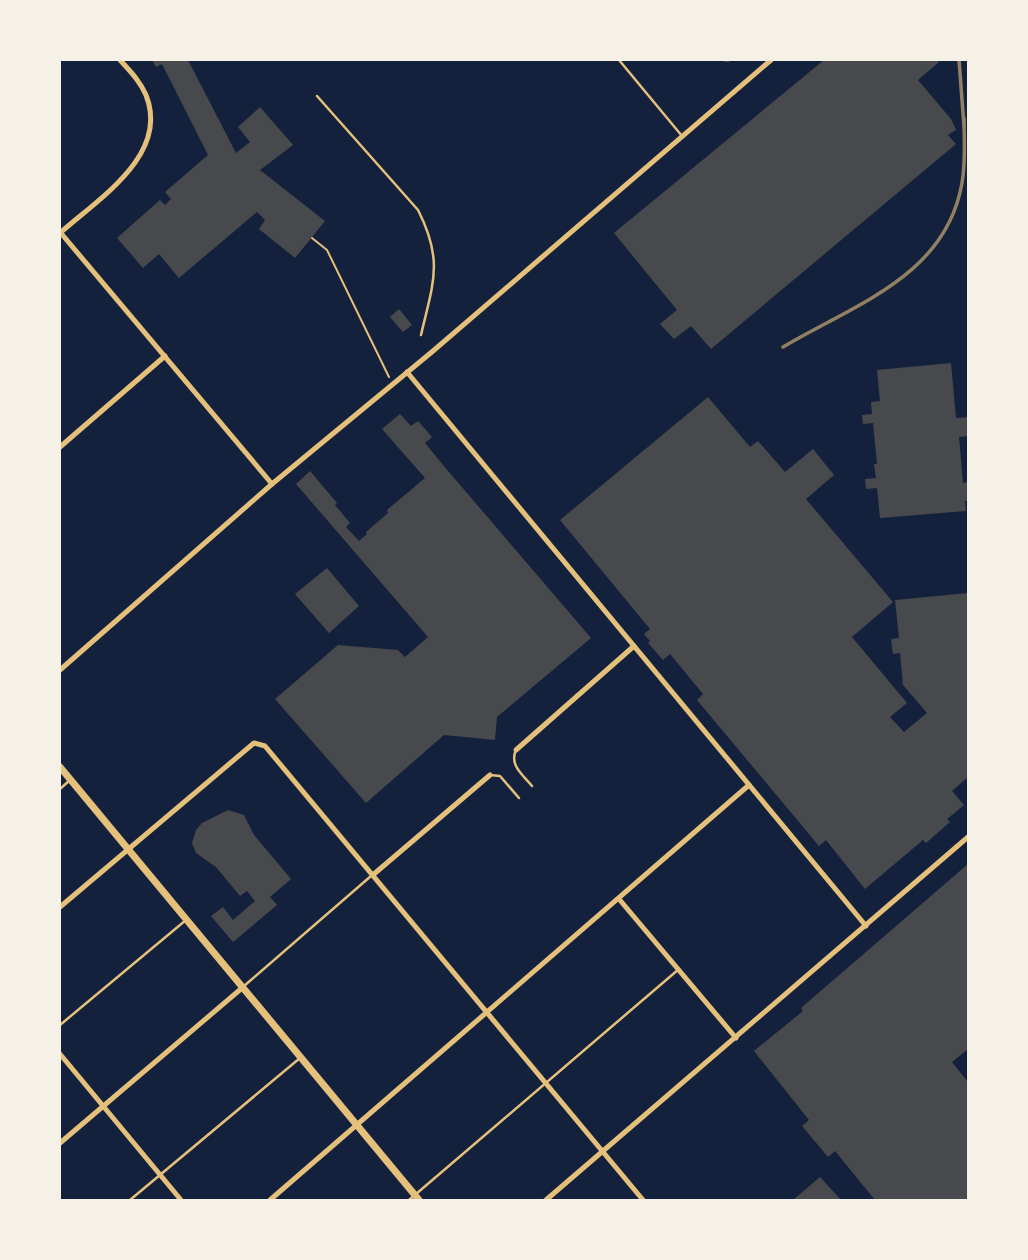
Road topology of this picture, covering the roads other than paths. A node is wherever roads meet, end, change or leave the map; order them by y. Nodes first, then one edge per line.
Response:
1 (120, 60) edge
2 (621, 60) edge
3 (771, 60) edge
4 (317, 96) dead end
5 (682, 136) junction
6 (60, 232) edge
7 (421, 335) dead end
8 (165, 356) junction
9 (407, 372) junction
10 (60, 447) edge
11 (272, 484) junction
12 (634, 646) junction
13 (60, 670) edge
14 (516, 750) joint
15 (60, 768) edge
16 (489, 775) joint
17 (70, 780) junction
18 (749, 785) junction
19 (532, 786) dead end
20 (60, 789) edge
21 (519, 798) dead end
22 (968, 837) edge
23 (128, 850) junction
24 (374, 874) junction
25 (619, 899) junction
26 (60, 908) edge
27 (186, 920) junction
28 (866, 926) junction
29 (678, 969) junction
30 (242, 988) junction
31 (489, 1013) junction
32 (60, 1025) edge
33 (736, 1038) junction
34 (60, 1054) edge
35 (300, 1058) junction
36 (546, 1082) junction
37 (103, 1106) junction
38 (357, 1126) junction
39 (60, 1143) edge
40 (603, 1151) junction
41 (160, 1175) junction
42 (414, 1199) edge
43 (130, 1200) edge
44 (181, 1200) edge
45 (270, 1200) edge
46 (546, 1200) edge
47 (643, 1200) edge

1 - 6 street
2 - 5 lane
3 - 5 street
4 - 7 lane
5 - 9 street
6 - 8 street
8 - 10 street
8 - 11 street
9 - 11 street
9 - 12 street
11 - 13 street
12 - 14 street
12 - 18 street
14 - 19 lane
15 - 17 street
16 - 21 lane
16 - 24 street
17 - 20 lane
17 - 23 street
18 - 25 street
18 - 28 street
22 - 28 street
23 - 24 street
23 - 26 street
23 - 27 street
24 - 30 lane
24 - 31 street
25 - 29 street
25 - 31 street
27 - 30 street
27 - 32 lane
28 - 33 street
29 - 33 street
29 - 36 lane
30 - 35 street
30 - 37 street
31 - 36 street
31 - 38 street
33 - 40 street
34 - 37 street
35 - 38 street
35 - 41 lane
36 - 40 street
36 - 42 lane
37 - 39 street
37 - 41 street
38 - 42 street
38 - 45 street
40 - 46 street
40 - 47 street
41 - 43 lane
41 - 44 street

